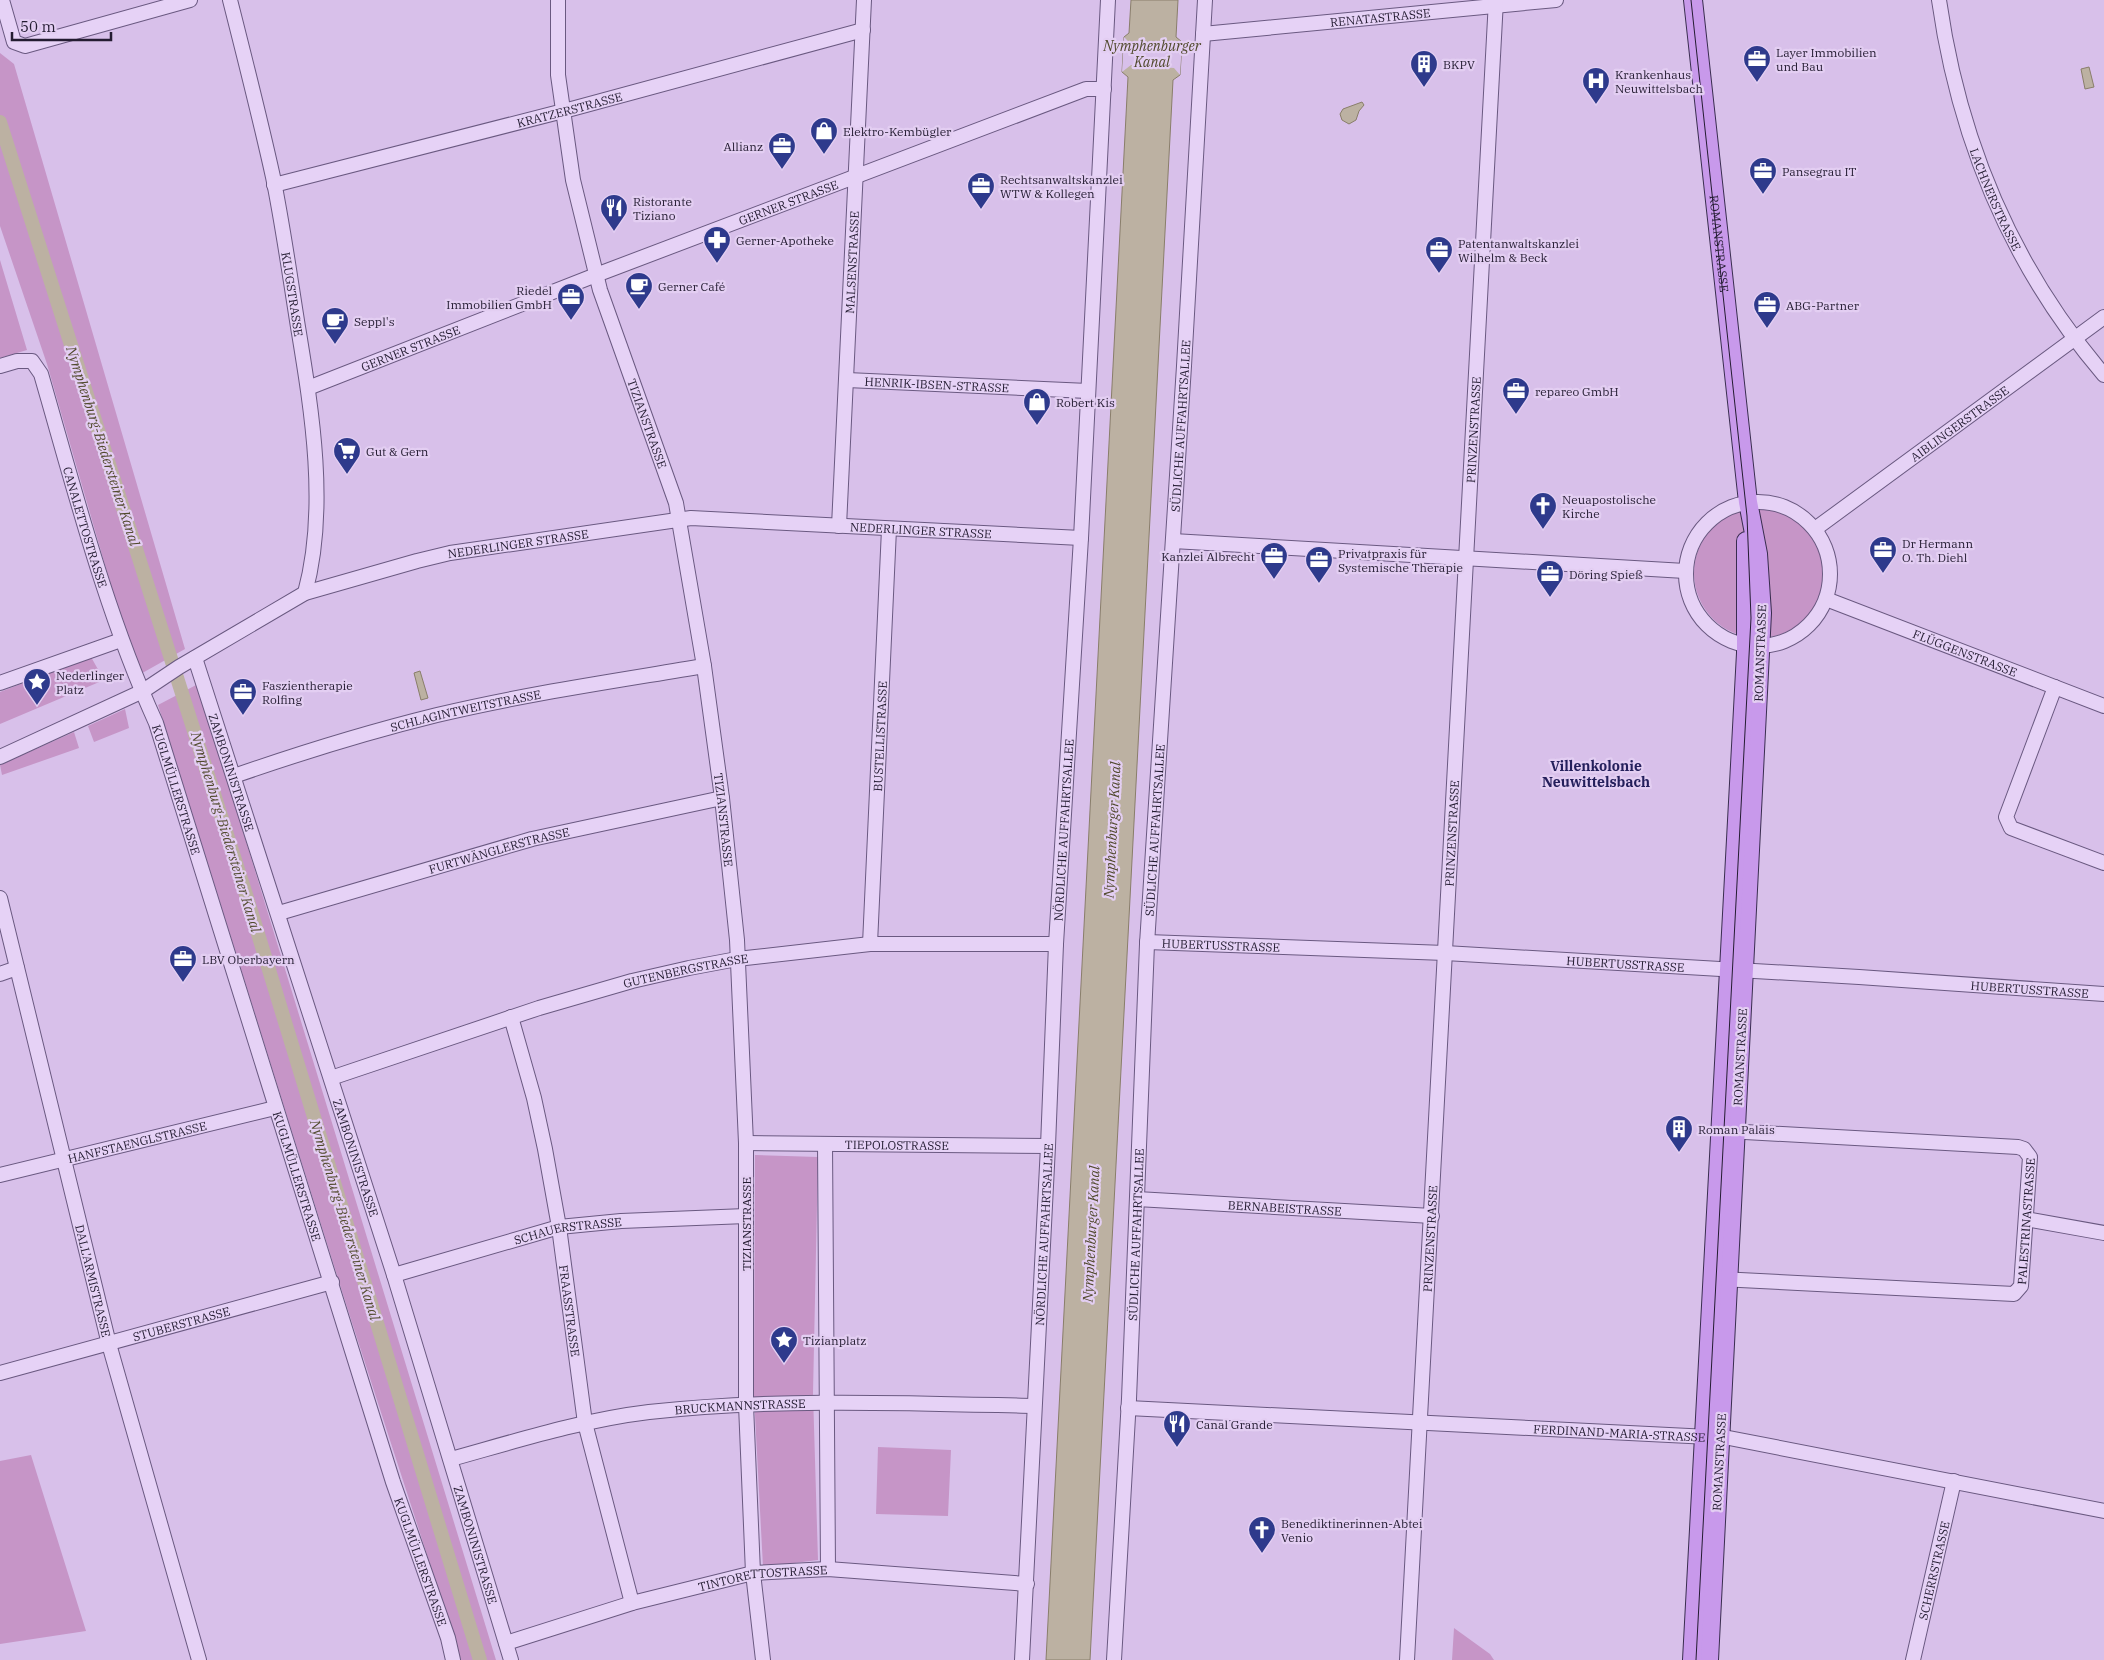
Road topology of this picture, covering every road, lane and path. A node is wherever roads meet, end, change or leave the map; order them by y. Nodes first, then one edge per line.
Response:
1 (2, 0) edge
2 (190, 0) edge
3 (230, 0) edge
4 (558, 0) edge
5 (864, 0) edge
6 (1108, 0) edge
7 (1205, 0) edge
8 (1556, 0) edge
9 (1693, 0) edge
10 (1939, 0) edge
11 (1496, 3) edge
12 (863, 30) junction
13 (1203, 34) junction
14 (1104, 89) junction
15 (562, 111) junction
16 (856, 176) junction
17 (274, 185) junction
18 (596, 275) junction
19 (2104, 317) edge
20 (2075, 338) junction
21 (0, 366) edge
22 (2104, 375) edge
23 (847, 380) junction
24 (308, 388) junction
25 (1088, 392) junction
26 (1749, 509) junction
27 (678, 519) junction
28 (839, 526) junction
29 (889, 529) junction
30 (1815, 529) junction
31 (1081, 538) junction
32 (1173, 541) junction
33 (1465, 558) junction
34 (1685, 571) junction
35 (306, 594) junction
36 (1826, 599) junction
37 (122, 640) junction
38 (1753, 646) junction
39 (195, 658) junction
40 (704, 666) junction
41 (0, 683) edge
42 (2055, 687) junction
43 (142, 691) junction
44 (2104, 706) edge
45 (0, 757) edge
46 (234, 776) junction
47 (722, 798) junction
48 (2104, 864) edge
49 (0, 898) edge
50 (279, 913) junction
51 (1147, 942) junction
52 (870, 944) junction
53 (1056, 944) junction
54 (1444, 953) junction
55 (737, 959) junction
56 (17, 968) junction
57 (1736, 970) junction
58 (0, 974) edge
59 (2104, 994) edge
60 (511, 1017) junction
61 (331, 1078) junction
62 (275, 1108) junction
63 (1728, 1131) junction
64 (746, 1143) junction
65 (825, 1144) junction
66 (1048, 1146) junction
67 (62, 1158) junction
68 (0, 1174) edge
69 (1137, 1199) junction
70 (746, 1216) junction
71 (1432, 1216) junction
72 (2026, 1219) junction
73 (559, 1227) junction
74 (2104, 1233) edge
75 (394, 1275) junction
76 (1720, 1279) junction
77 (332, 1282) junction
78 (109, 1344) junction
79 (0, 1373) edge
80 (826, 1404) junction
81 (746, 1405) junction
82 (1034, 1406) junction
83 (1128, 1408) junction
84 (585, 1423) junction
85 (1420, 1424) junction
86 (1712, 1437) junction
87 (451, 1459) junction
88 (1954, 1481) junction
89 (2104, 1511) edge
90 (828, 1569) junction
91 (753, 1573) junction
92 (1027, 1584) junction
93 (632, 1603) junction
94 (506, 1644) junction
95 (199, 1660) edge
96 (453, 1660) edge
97 (511, 1660) edge
98 (763, 1660) edge
99 (1022, 1660) edge
100 (1114, 1660) edge
101 (1407, 1660) edge
102 (1692, 1660) edge
103 (1709, 1660) edge
104 (1912, 1660) edge

1 - 2 street
3 - 17 street, KLUGSTRASSE
4 - 15 street, TIZIANSTRASSE
5 - 12 street, MALSENSTRASSE
6 - 14 street, NÖRDLICHE AUFFAHRTSALLEE
7 - 13 street, SÜDLICHE AUFFAHRTSALLEE
8 - 11 street, RENATASTRASSE
9 - 26 main road, ROMANSTRASSE
10 - 20 street, LACHNERSTRASSE
11 - 13 street, RENATASTRASSE
11 - 33 street, PRINZENSTRASSE
12 - 15 street, KRATZERSTRASSE
12 - 16 street, MALSENSTRASSE
13 - 32 street, SÜDLICHE AUFFAHRTSALLEE
14 - 16 street, GERNER STRASSE
14 - 25 street, NÖRDLICHE AUFFAHRTSALLEE
15 - 17 street, KRATZERSTRASSE
15 - 18 street, TIZIANSTRASSE
16 - 18 street, GERNER STRASSE
16 - 23 street, MALSENSTRASSE
17 - 24 street, KLUGSTRASSE
18 - 24 street, GERNER STRASSE
18 - 27 street, TIZIANSTRASSE
19 - 20 street, AIBLINGERSTRASSE
20 - 22 street, LACHNERSTRASSE
20 - 30 street, AIBLINGERSTRASSE
21 - 37 street, CANALETTOSTRASSE
23 - 25 street, HENRIK-IBSEN-STRASSE
23 - 28 street, MALSENSTRASSE
24 - 35 street, KLUGSTRASSE
25 - 31 street, NÖRDLICHE AUFFAHRTSALLEE
26 - 30 street
26 - 34 street
26 - 38 main road, ROMANSTRASSE
27 - 28 street, NEDERLINGER STRASSE
27 - 35 street, NEDERLINGER STRASSE
27 - 40 street, TIZIANSTRASSE
28 - 29 street, NEDERLINGER STRASSE
29 - 31 street, NEDERLINGER STRASSE
29 - 52 street, BUSTELLISTRASSE
30 - 36 street
31 - 53 street, NÖRDLICHE AUFFAHRTSALLEE
32 - 33 street
32 - 51 street, SÜDLICHE AUFFAHRTSALLEE
33 - 34 street
33 - 54 street, PRINZENSTRASSE
34 - 38 street
35 - 39 street, NEDERLINGER STRASSE
36 - 38 street
36 - 42 street, FLÜGGENSTRASSE
37 - 41 street
37 - 43 street, CANALETTOSTRASSE
38 - 57 main road, ROMANSTRASSE
39 - 43 street, NEDERLINGER STRASSE
39 - 46 street, ZAMBONINISTRASSE
40 - 46 street, SCHLAGINTWEITSTRASSE
40 - 47 street, TIZIANSTRASSE
42 - 44 street, FLÜGGENSTRASSE
42 - 48 street
43 - 45 street, NEDERLINGER STRASSE
43 - 62 street, KUGLMÜLLERSTRASSE
46 - 50 street, ZAMBONINISTRASSE
47 - 50 street, FURTWÄNGLERSTRASSE
47 - 55 street, TIZIANSTRASSE
49 - 56 street, DALL'ARMISTRASSE
50 - 61 street, ZAMBONINISTRASSE
51 - 54 street, HUBERTUSSTRASSE
51 - 69 street, SÜDLICHE AUFFAHRTSALLEE
52 - 53 street, GUTENBERGSTRASSE
52 - 55 street, GUTENBERGSTRASSE
53 - 66 street, NÖRDLICHE AUFFAHRTSALLEE
54 - 57 street, HUBERTUSSTRASSE
54 - 71 street, PRINZENSTRASSE
55 - 60 street, GUTENBERGSTRASSE
55 - 64 street, TIZIANSTRASSE
56 - 58 street
56 - 67 street, DALL'ARMISTRASSE
57 - 59 street, HUBERTUSSTRASSE
57 - 63 main road, ROMANSTRASSE
60 - 61 street, GUTENBERGSTRASSE
60 - 73 street, FRAASSTRASSE
61 - 75 street, ZAMBONINISTRASSE
62 - 67 street, HANFSTAENGLSTRASSE
62 - 77 street, KUGLMÜLLERSTRASSE
63 - 72 street, PALESTRINASTRASSE
63 - 76 main road, ROMANSTRASSE
64 - 65 street, TIEPOLOSTRASSE
64 - 70 street, TIZIANSTRASSE
65 - 66 street, TIEPOLOSTRASSE
65 - 80 street
66 - 82 street, NÖRDLICHE AUFFAHRTSALLEE
67 - 68 street, HANFSTAENGLSTRASSE
67 - 78 street, DALL'ARMISTRASSE
69 - 71 street, BERNABEISTRASSE
69 - 83 street, SÜDLICHE AUFFAHRTSALLEE
70 - 73 street, SCHAUERSTRASSE
70 - 81 street, TIZIANSTRASSE
71 - 85 street, PRINZENSTRASSE
72 - 74 street
72 - 76 street, PALESTRINASTRASSE
73 - 75 street, SCHAUERSTRASSE
73 - 84 street, FRAASSTRASSE
75 - 87 street, ZAMBONINISTRASSE
76 - 86 main road, ROMANSTRASSE
77 - 78 street, STUBERSTRASSE
77 - 96 street, KUGLMÜLLERSTRASSE
78 - 79 street, STUBERSTRASSE
78 - 95 street, DALL'ARMISTRASSE
80 - 81 street, BRUCKMANNSTRASSE
80 - 82 street, BRUCKMANNSTRASSE
80 - 90 street
81 - 84 street, BRUCKMANNSTRASSE
81 - 91 street, TIZIANSTRASSE
82 - 92 street, NÖRDLICHE AUFFAHRTSALLEE
83 - 85 street, FERDINAND-MARIA-STRASSE
83 - 100 street, SÜDLICHE AUFFAHRTSALLEE
84 - 87 street, BRUCKMANNSTRASSE
84 - 93 street, FRAASSTRASSE
85 - 86 street, FERDINAND-MARIA-STRASSE
85 - 101 street, PRINZENSTRASSE
86 - 88 street, FERDINAND-MARIA-STRASSE
86 - 102 main road, ROMANSTRASSE
86 - 103 main road, ROMANSTRASSE
87 - 94 street, ZAMBONINISTRASSE
88 - 89 street, FERDINAND-MARIA-STRASSE
88 - 104 street, SCHERRSTRASSE
90 - 91 street, TINTORETTOSTRASSE
90 - 92 street, TINTORETTOSTRASSE
91 - 93 street, TINTORETTOSTRASSE
91 - 98 street, TIZIANSTRASSE
92 - 99 street, NÖRDLICHE AUFFAHRTSALLEE
93 - 94 street, TINTORETTOSTRASSE
94 - 97 street, ZAMBONINISTRASSE

